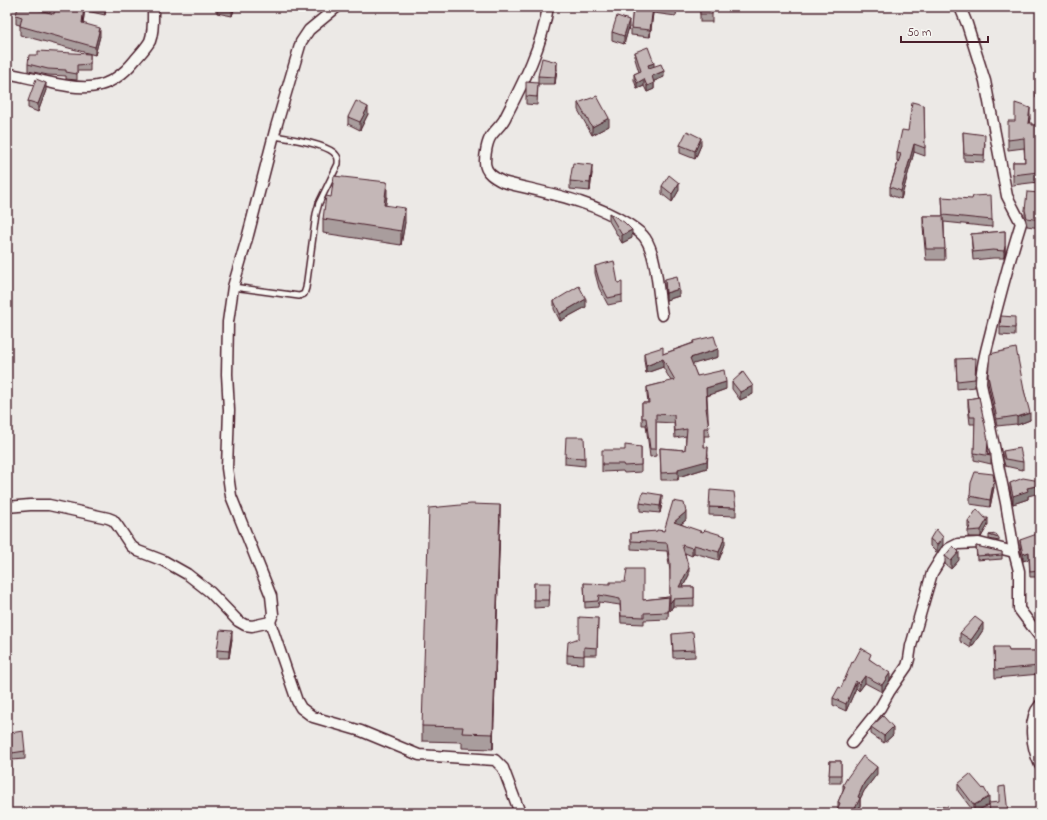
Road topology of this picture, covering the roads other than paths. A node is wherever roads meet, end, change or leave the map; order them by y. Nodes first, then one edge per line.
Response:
1 (153, 7) edge
2 (337, 7) edge
3 (548, 7) edge
4 (960, 7) edge
5 (7, 73) edge
6 (274, 136) junction
7 (233, 287) junction
8 (662, 315) dead end
9 (7, 507) edge
10 (1014, 552) junction
11 (270, 622) junction
12 (1040, 637) edge
13 (1040, 705) edge
14 (852, 744) dead end
15 (1040, 765) edge
16 (520, 813) edge

1 - 5 street
2 - 6 street
3 - 8 street
4 - 10 street
6 - 7 street
6 - 7 lane
7 - 11 street
9 - 11 street
10 - 12 street
10 - 14 street
11 - 16 street
13 - 15 street

